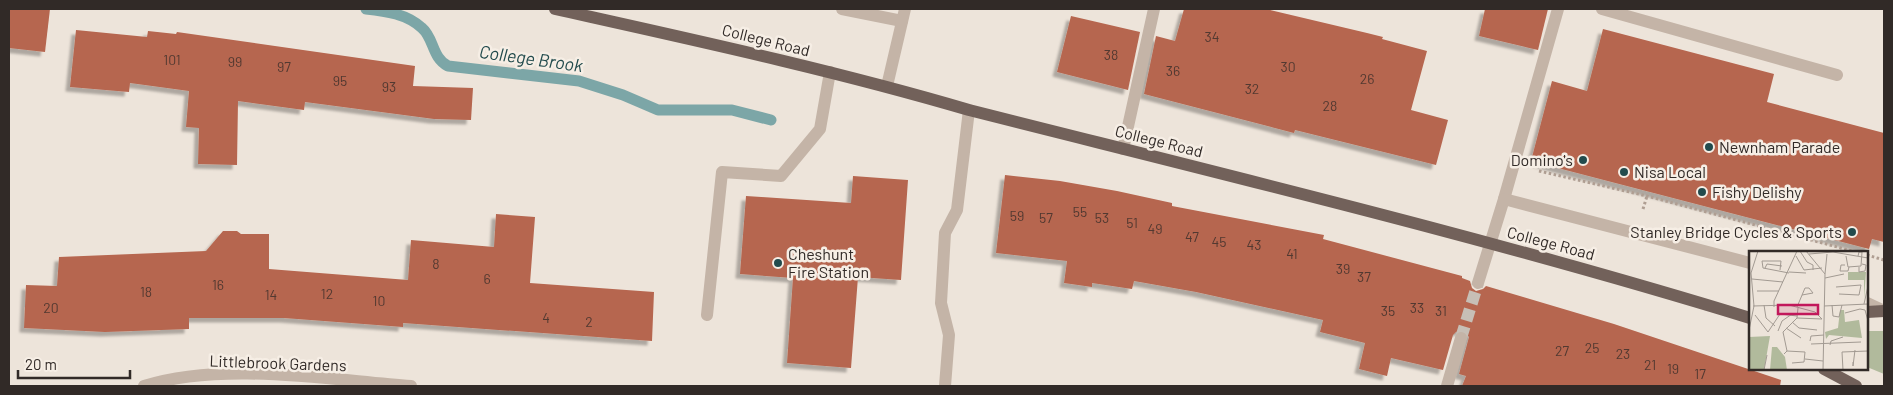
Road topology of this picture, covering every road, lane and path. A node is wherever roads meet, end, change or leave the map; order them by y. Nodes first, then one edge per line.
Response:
1 (556, 9) edge
2 (842, 9) edge
3 (1154, 9) edge
4 (1558, 9) edge
5 (1602, 9) edge
6 (903, 15) edge
7 (830, 72) junction
8 (1837, 75) dead end
9 (886, 86) junction
10 (969, 110) junction
11 (1123, 148) junction
12 (1514, 166) junction
13 (1504, 199) junction
14 (1489, 243) junction
15 (1852, 251) edge
16 (1868, 256) edge
17 (1884, 260) edge
18 (1749, 263) edge
19 (1478, 283) tunnel mouth
20 (1868, 304) edge
21 (1868, 312) edge
22 (1884, 312) edge
23 (707, 315) dead end
24 (1749, 318) edge
25 (1461, 338) tunnel mouth
26 (1826, 370) edge
27 (144, 386) edge
28 (411, 386) edge
29 (945, 386) edge
30 (1447, 386) edge
31 (1856, 386) edge

1 - 7 main road, College Road
2 - 6 street
3 - 11 street
4 - 12 street
5 - 8 street
6 - 9 street
7 - 9 main road, College Road
7 - 23 street
9 - 10 main road, College Road
10 - 11 main road, College Road
10 - 29 street
11 - 14 main road, College Road
12 - 13 street
12 - 15 path
13 - 14 street
13 - 18 street
14 - 19 street
14 - 24 main road, College Road
16 - 17 path
20 - 22 street
21 - 22 main road
25 - 30 street
26 - 31 main road
27 - 28 street, Littlebrook Gardens

